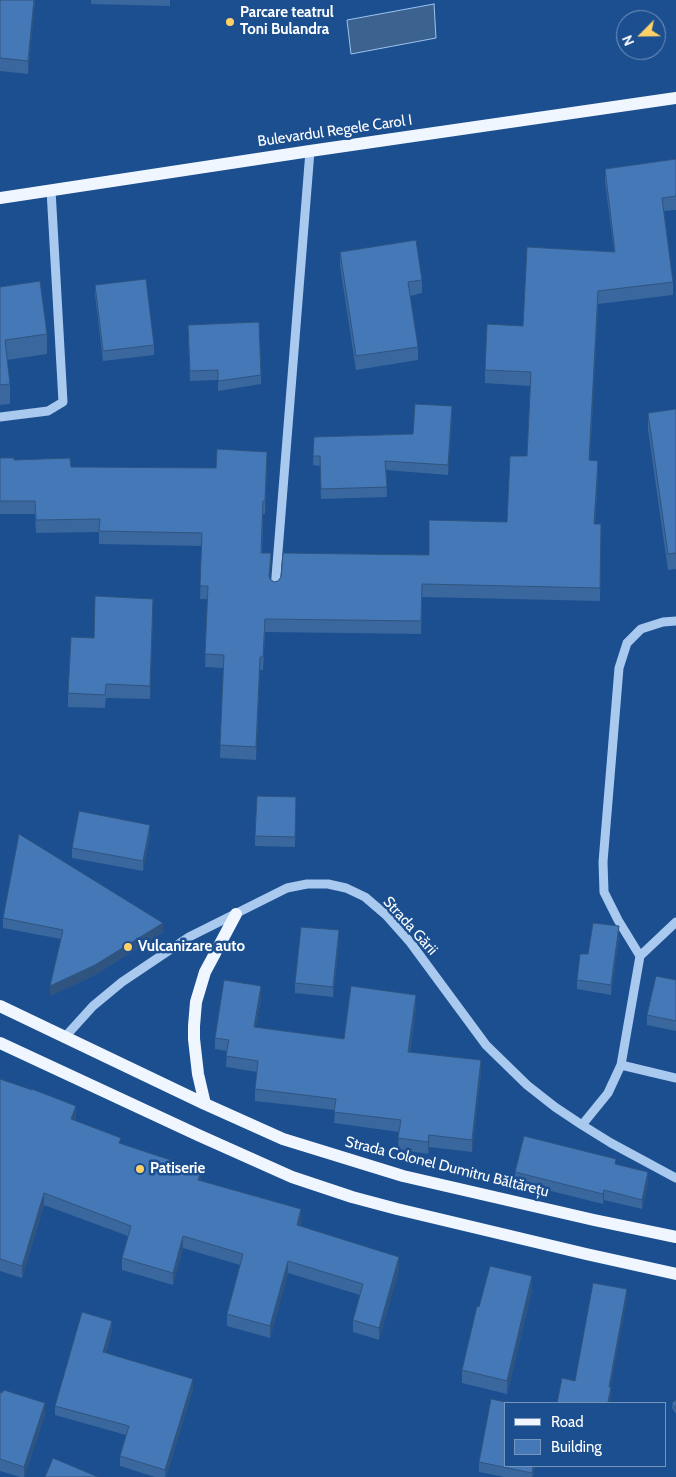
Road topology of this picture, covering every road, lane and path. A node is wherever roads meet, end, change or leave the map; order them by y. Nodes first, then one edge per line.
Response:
1 (676, 98) edge
2 (310, 151) junction
3 (52, 190) junction
4 (0, 198) edge
5 (0, 417) edge
6 (276, 589) edge
7 (676, 620) edge
8 (236, 914) junction
9 (676, 922) edge
10 (640, 956) junction
11 (0, 1006) edge
12 (64, 1038) junction
13 (0, 1043) edge
14 (621, 1065) junction
15 (676, 1078) edge
16 (205, 1104) junction
17 (582, 1125) junction
18 (676, 1178) edge
19 (676, 1237) edge
20 (676, 1274) edge

1 - 2 main road, Bulevardul Regele Carol I
2 - 3 main road, Bulevardul Regele Carol I
2 - 6 street
3 - 4 main road, Bulevardul Regele Carol I
3 - 5 street
7 - 10 street
8 - 12 street, Strada Gării
8 - 16 main road
8 - 17 street, Strada Gării
9 - 10 street
10 - 14 street
11 - 12 main road, Strada Colonel Dumitru Băltărețu
12 - 16 main road, Strada Colonel Dumitru Băltărețu
13 - 20 main road
14 - 15 street
14 - 17 street
16 - 19 main road, Strada Colonel Dumitru Băltărețu
17 - 18 street, Strada Gării

